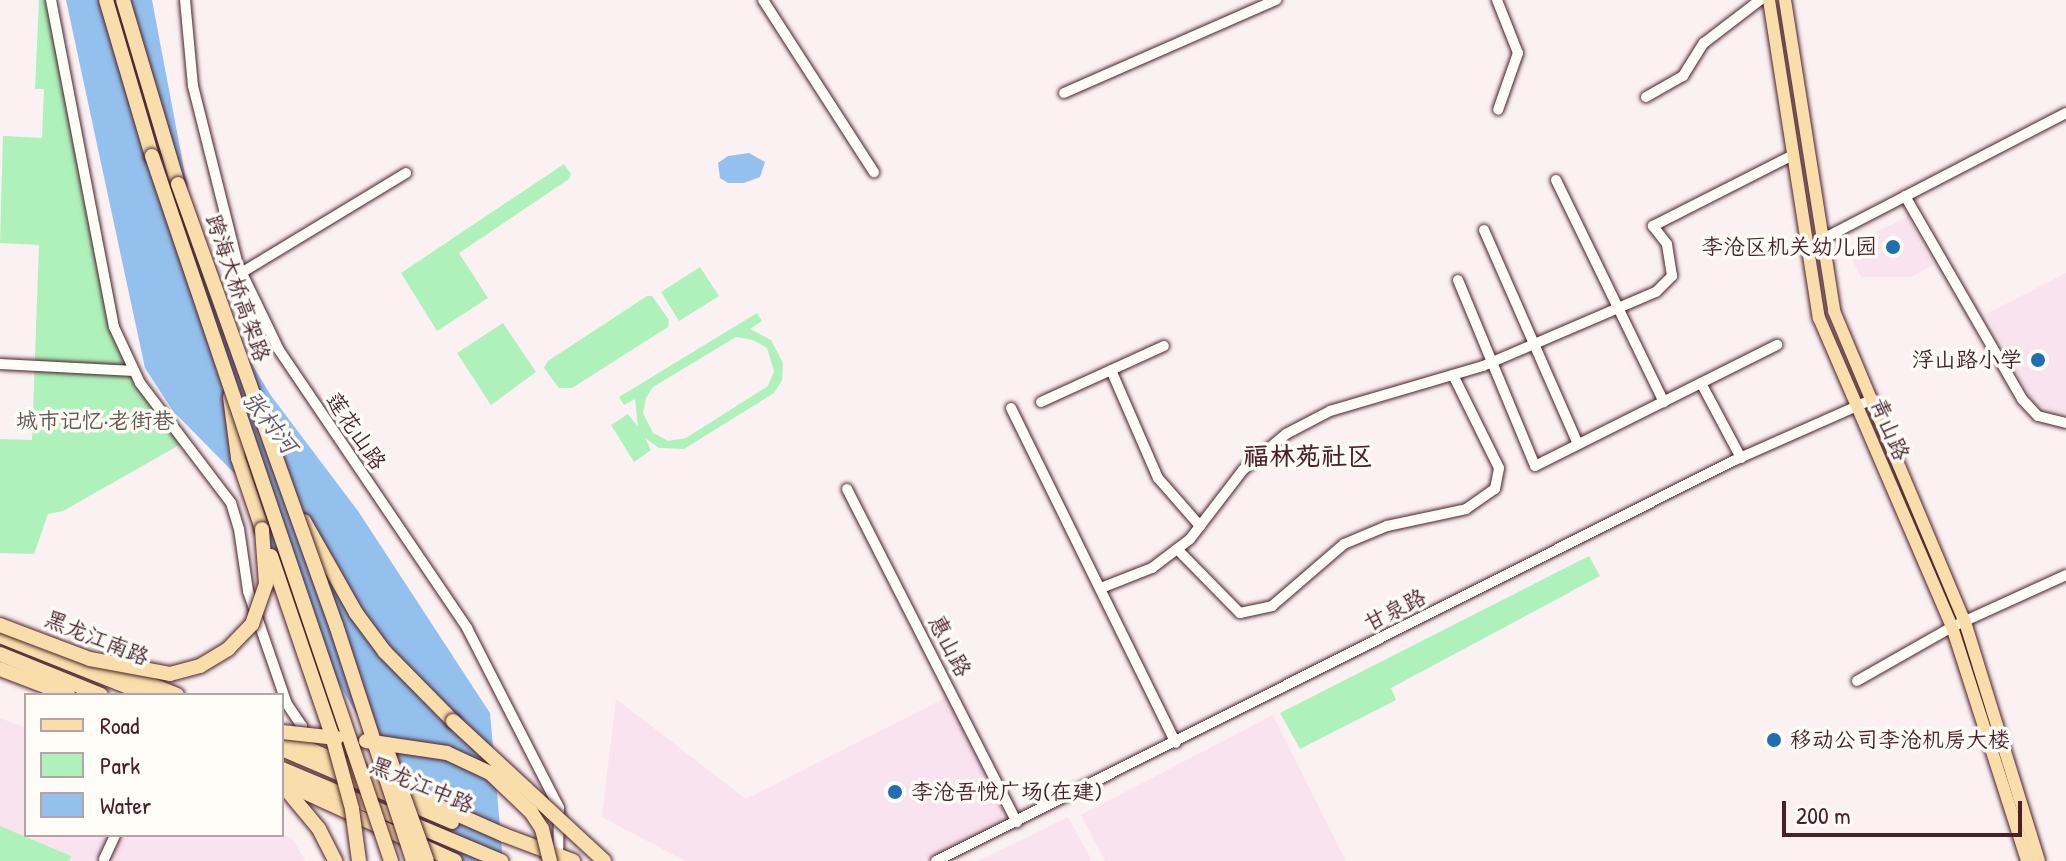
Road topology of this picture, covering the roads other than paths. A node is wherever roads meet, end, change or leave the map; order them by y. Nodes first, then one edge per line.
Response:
1 (51, 0) edge
2 (106, 0) edge
3 (123, 0) edge
4 (185, 0) edge
5 (763, 0) edge
6 (1276, 0) edge
7 (1497, 0) edge
8 (1760, 0) edge
9 (1769, 0) edge
10 (1785, 0) edge
11 (1064, 93) dead end
12 (1646, 97) dead end
13 (1498, 110) dead end
14 (2064, 119) edge
15 (1791, 156) junction
16 (874, 172) dead end
17 (406, 173) dead end
18 (1556, 180) dead end
19 (1905, 196) junction
20 (1484, 230) dead end
21 (1821, 240) junction
22 (241, 273) junction
23 (1458, 280) dead end
24 (1618, 306) junction
25 (1534, 344) junction
26 (1777, 345) dead end
27 (1164, 346) dead end
28 (1492, 362) junction
29 (0, 364) edge
30 (1111, 370) junction
31 (134, 371) junction
32 (1453, 375) junction
33 (1701, 383) junction
34 (228, 385) junction
35 (1873, 399) junction
36 (1041, 402) dead end
37 (1664, 402) junction
38 (1859, 407) junction
39 (1011, 408) dead end
40 (2066, 423) edge
41 (1578, 444) junction
42 (1741, 458) junction
43 (283, 483) junction
44 (847, 489) dead end
45 (1200, 526) junction
46 (262, 529) junction
47 (1177, 549) junction
48 (2066, 575) edge
49 (1101, 588) junction
50 (1965, 622) junction
51 (0, 623) edge
52 (336, 625) junction
53 (1952, 627) junction
54 (0, 636) edge
55 (0, 654) edge
56 (90, 659) junction
57 (0, 669) edge
58 (1857, 681) dead end
59 (63, 693) edge
60 (96, 693) edge
61 (143, 693) edge
62 (172, 693) edge
63 (186, 693) edge
64 (283, 693) edge
65 (284, 696) edge
66 (284, 734) edge
67 (284, 735) edge
68 (1176, 743) junction
69 (310, 749) junction
70 (284, 750) edge
71 (284, 770) edge
72 (284, 785) edge
73 (284, 786) edge
74 (363, 802) junction
75 (1017, 822) junction
76 (114, 837) edge
77 (104, 859) edge
78 (557, 860) edge
79 (335, 861) edge
80 (359, 861) edge
81 (391, 861) edge
82 (413, 861) edge
83 (427, 861) edge
84 (455, 861) edge
85 (478, 861) edge
86 (501, 861) edge
87 (604, 861) edge
88 (936, 861) edge
89 (2027, 861) edge
90 (2039, 861) edge

1 - 31 street
2 - 34 highway, 跨海大桥高架路, bridge
3 - 43 highway, 跨海大桥高架路, bridge
4 - 22 street, 莲花山路
5 - 16 street
6 - 11 street
7 - 13 street
8 - 12 street
9 - 15 main road, 青山路
10 - 21 main road, 青山路
14 - 19 street
15 - 24 street
15 - 38 main road, 青山路
17 - 22 street
18 - 24 street
19 - 21 street
19 - 40 street
20 - 25 street
21 - 35 main road, 青山路
22 - 78 street, 莲花山路
23 - 28 street
24 - 25 street
24 - 37 street
25 - 28 street
25 - 41 street
26 - 33 street
27 - 30 street
28 - 32 street
28 - 41 street
29 - 31 street
30 - 36 street
30 - 45 street
31 - 64 street
32 - 45 street
32 - 47 street
33 - 37 street
33 - 42 street
34 - 46 highway, bridge
34 - 81 highway, 跨海大桥高架路, bridge
35 - 38 street, 甘泉路
35 - 50 main road, 青山路
37 - 41 street
38 - 42 street, 甘泉路
38 - 53 main road, 青山路
39 - 49 street
42 - 68 street, 甘泉路
43 - 52 highway, 跨海大桥高架路, bridge
43 - 87 highway, bridge
44 - 75 street, 惠山路
45 - 47 street
46 - 56 highway, bridge
46 - 80 highway, bridge
47 - 49 street
48 - 50 street
49 - 68 street
50 - 53 street
50 - 90 main road, 青山路
51 - 56 highway, bridge
51 - 62 highway, 黑龙江南路
52 - 82 highway, 跨海大桥高架路, bridge
52 - 83 highway, bridge
53 - 58 street
53 - 89 main road, 青山路
54 - 61 highway
55 - 60 highway
56 - 63 highway, bridge
57 - 59 highway
65 - 69 street
66 - 78 highway, bridge
67 - 69 highway
68 - 75 street, 甘泉路
69 - 78 highway, 黑龙江中路, bridge
70 - 78 highway, 黑龙江中路, bridge
71 - 74 highway, 黑龙江中路
72 - 84 highway, bridge
73 - 79 highway
74 - 85 highway, bridge
74 - 86 highway, 黑龙江中路, bridge
75 - 88 street, 甘泉路
76 - 77 street

